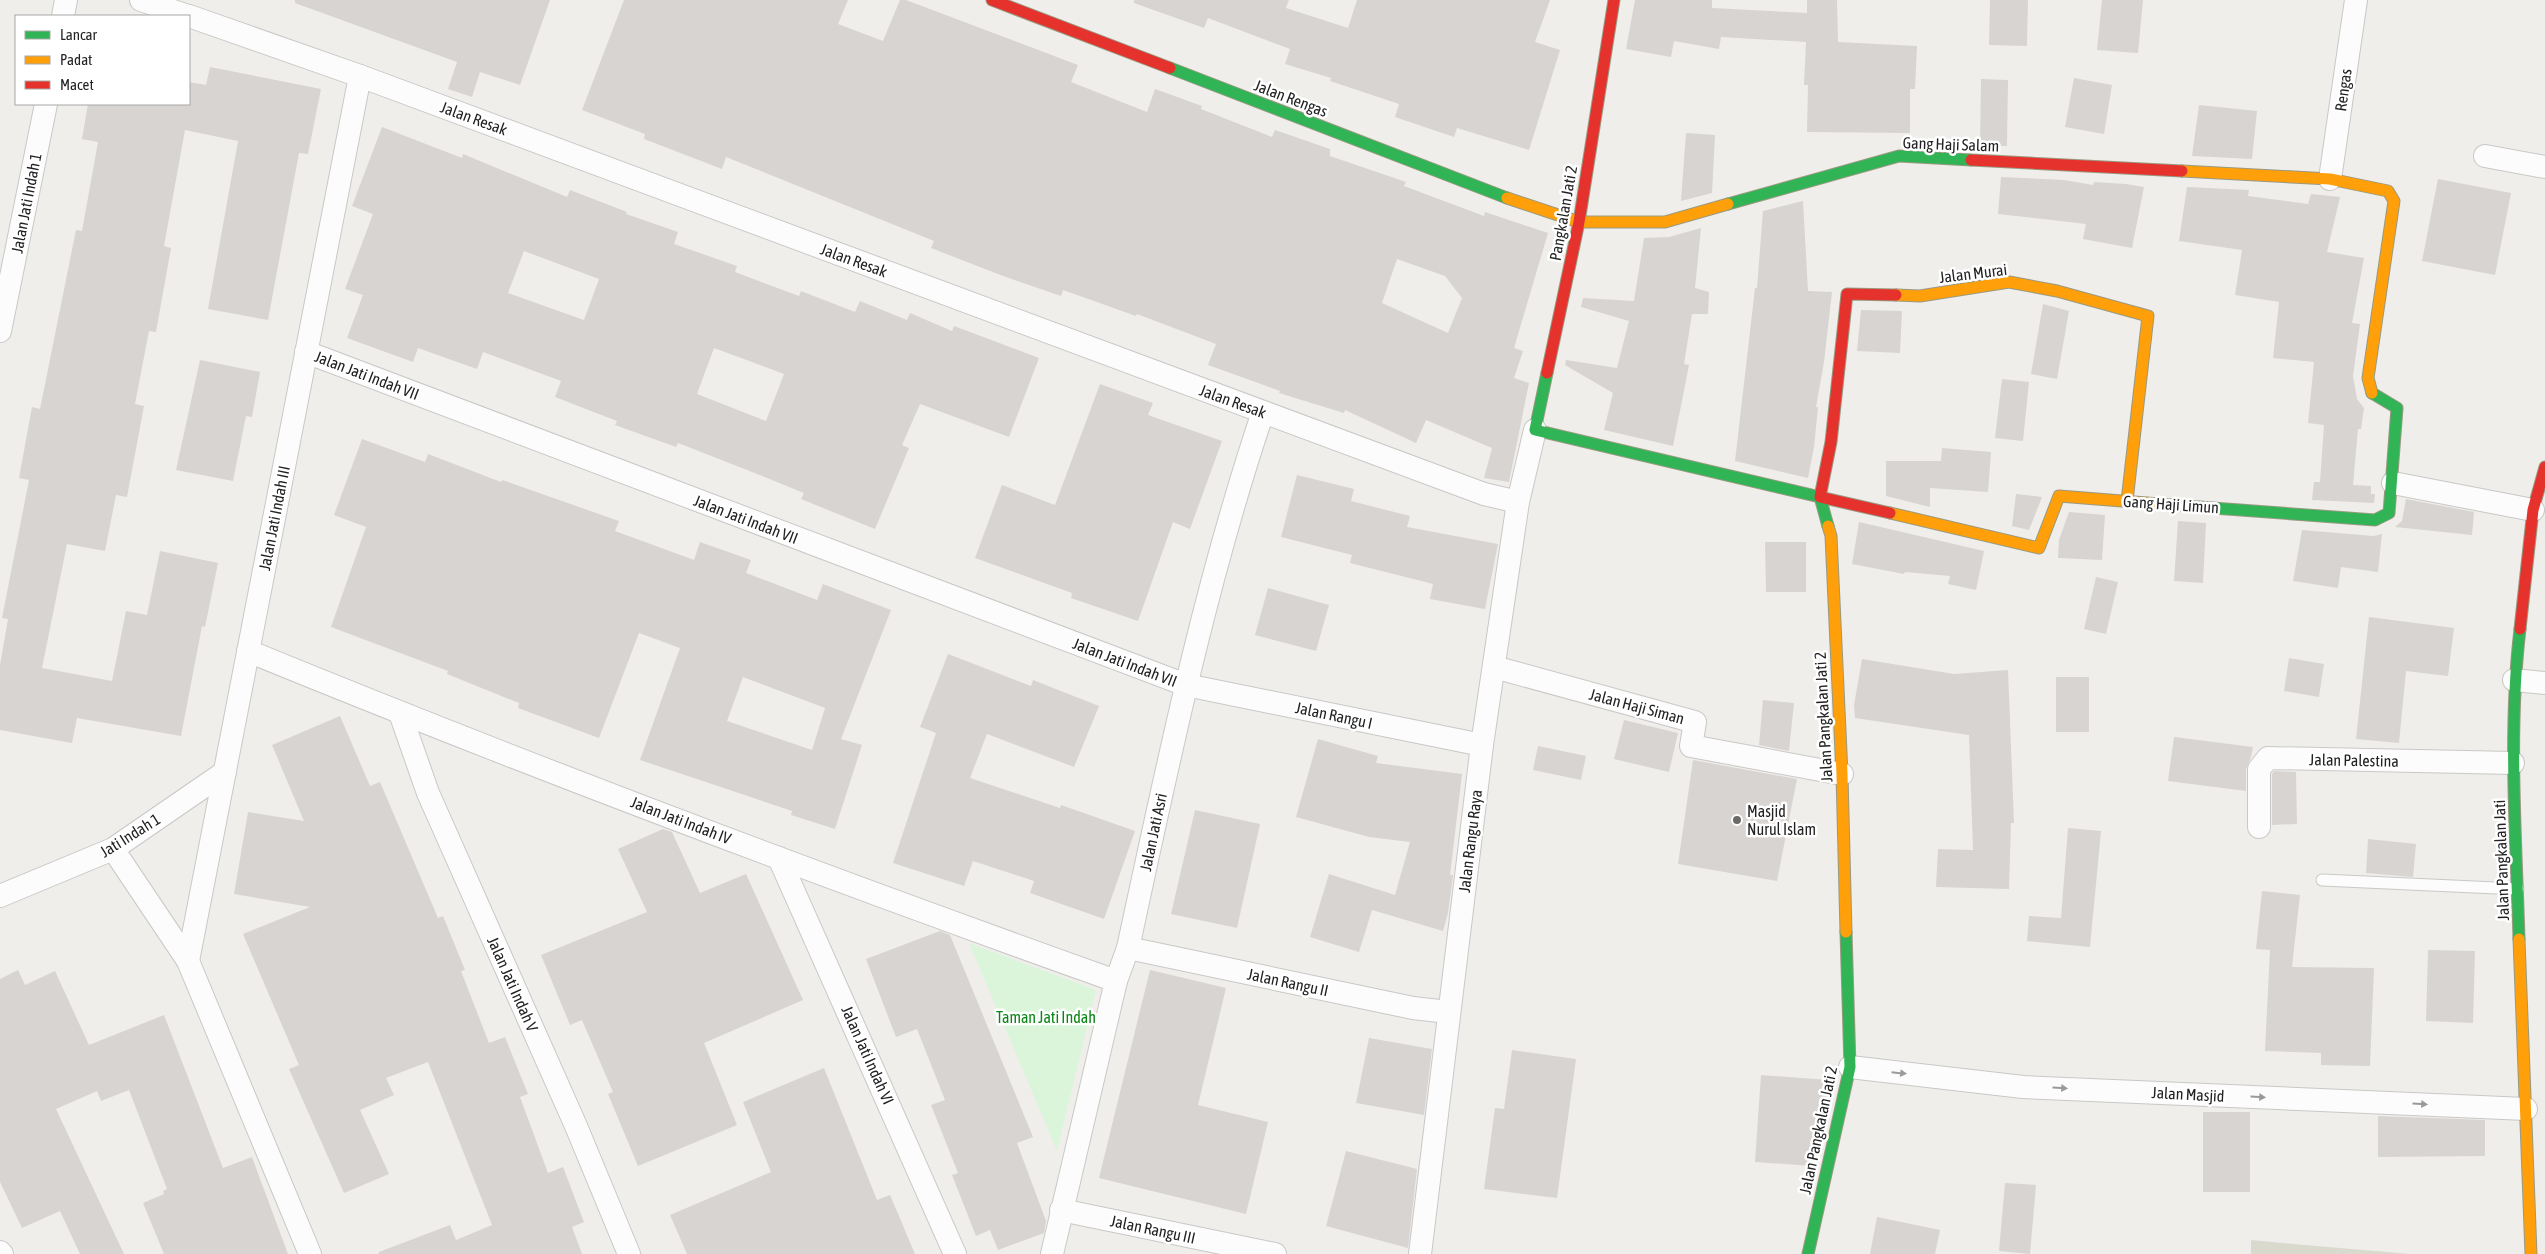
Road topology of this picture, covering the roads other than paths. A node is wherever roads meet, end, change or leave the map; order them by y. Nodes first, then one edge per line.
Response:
1 (66, 0) edge
2 (141, 0) edge
3 (992, 0) edge
4 (1614, 0) edge
5 (2356, 0) edge
6 (63, 15) edge
7 (185, 15) edge
8 (190, 17) edge
9 (360, 76) junction
10 (46, 105) edge
11 (2485, 156) dead end
12 (2545, 167) edge
13 (2330, 179) junction
14 (1579, 222) junction
15 (0, 331) edge
16 (306, 352) junction
17 (1263, 412) junction
18 (1535, 430) junction
19 (2545, 467) edge
20 (2393, 483) junction
21 (1820, 497) junction
22 (2127, 501) junction
23 (1518, 502) junction
24 (2533, 510) junction
25 (248, 651) junction
26 (1494, 667) junction
27 (2514, 680) junction
28 (2545, 683) edge
29 (1186, 684) junction
30 (400, 713) junction
31 (1482, 745) junction
32 (2513, 763) junction
33 (225, 772) junction
34 (1842, 774) junction
35 (2259, 827) dead end
36 (113, 849) junction
37 (779, 858) junction
38 (2322, 880) dead end
39 (2518, 889) junction
40 (0, 896) edge
41 (1128, 948) junction
42 (188, 960) junction
43 (1116, 981) junction
44 (1448, 1012) junction
45 (2524, 1041) junction
46 (2538, 1042) dead end
47 (1850, 1067) junction
48 (2526, 1109) junction
49 (1061, 1210) junction
50 (2535, 1241) edge
51 (310, 1254) edge
52 (629, 1254) edge
53 (955, 1254) edge
54 (1052, 1254) edge
55 (1275, 1254) edge
56 (1420, 1254) edge
57 (1808, 1254) edge

1 - 6 street
2 - 7 street, Jalan Resak
3 - 14 street, Jalan Rengas
4 - 14 street, Pangkalan Jati 2
5 - 13 street, Rengas
8 - 9 street, Jalan Resak
9 - 16 street, Jalan Jati Indah III
9 - 17 street, Jalan Resak
10 - 15 street, Jalan Jati Indah 1
11 - 12 street
13 - 14 street, Gang Haji Salam
13 - 20 street, Gang Haji Salam
14 - 18 street, Pangkalan Jati 2
16 - 25 street, Jalan Jati Indah III
16 - 29 street, Jalan Jati Indah VII
17 - 23 street, Jalan Resak
17 - 29 street, Jalan Jati Asri
18 - 21 street
18 - 23 street, Jalan Rangu Raya
19 - 24 street, Jalan Pangkalan Jati
20 - 22 street, Gang Haji Limun
20 - 24 street
21 - 22 street, Gang Haji Limun
21 - 22 street, Jalan Murai
21 - 34 street, Jalan Pangkalan Jati 2
23 - 26 street, Jalan Rangu Raya
24 - 27 street, Jalan Pangkalan Jati
25 - 30 street, Jalan Jati Indah IV
25 - 33 street, Jalan Jati Indah III
26 - 31 street, Jalan Rangu Raya
26 - 34 street, Jalan Haji Siman
27 - 28 street
27 - 32 street, Jalan Pangkalan Jati
29 - 31 street, Jalan Rangu I
29 - 41 street, Jalan Jati Asri
30 - 37 street, Jalan Jati Indah IV
30 - 52 street, Jalan Jati Indah V
31 - 44 street, Jalan Rangu Raya
32 - 35 street, Jalan Palestina
32 - 39 street, Jalan Pangkalan Jati
33 - 36 street, Jati Indah 1
33 - 42 street, Jalan Jati Indah III
34 - 47 street, Jalan Pangkalan Jati 2
36 - 40 street, Jati Indah 1
36 - 42 street
37 - 43 street, Jalan Jati Indah IV
37 - 53 street, Jalan Jati Indah VI
38 - 39 lane
39 - 45 street, Jalan Pangkalan Jati
41 - 43 street, Jalan Jati Asri
41 - 44 street, Jalan Rangu II
42 - 51 street
43 - 49 street, Jalan Jati Asri
44 - 56 street, Jalan Rangu Raya
45 - 46 street
45 - 48 street, Jalan Pangkalan Jati
47 -> 48 street, Jalan Masjid
47 - 57 street, Jalan Pangkalan Jati 2
48 - 50 street, Jalan Pangkalan Jati
49 - 54 street, Jalan Jati Asri
49 - 55 street, Jalan Rangu III

